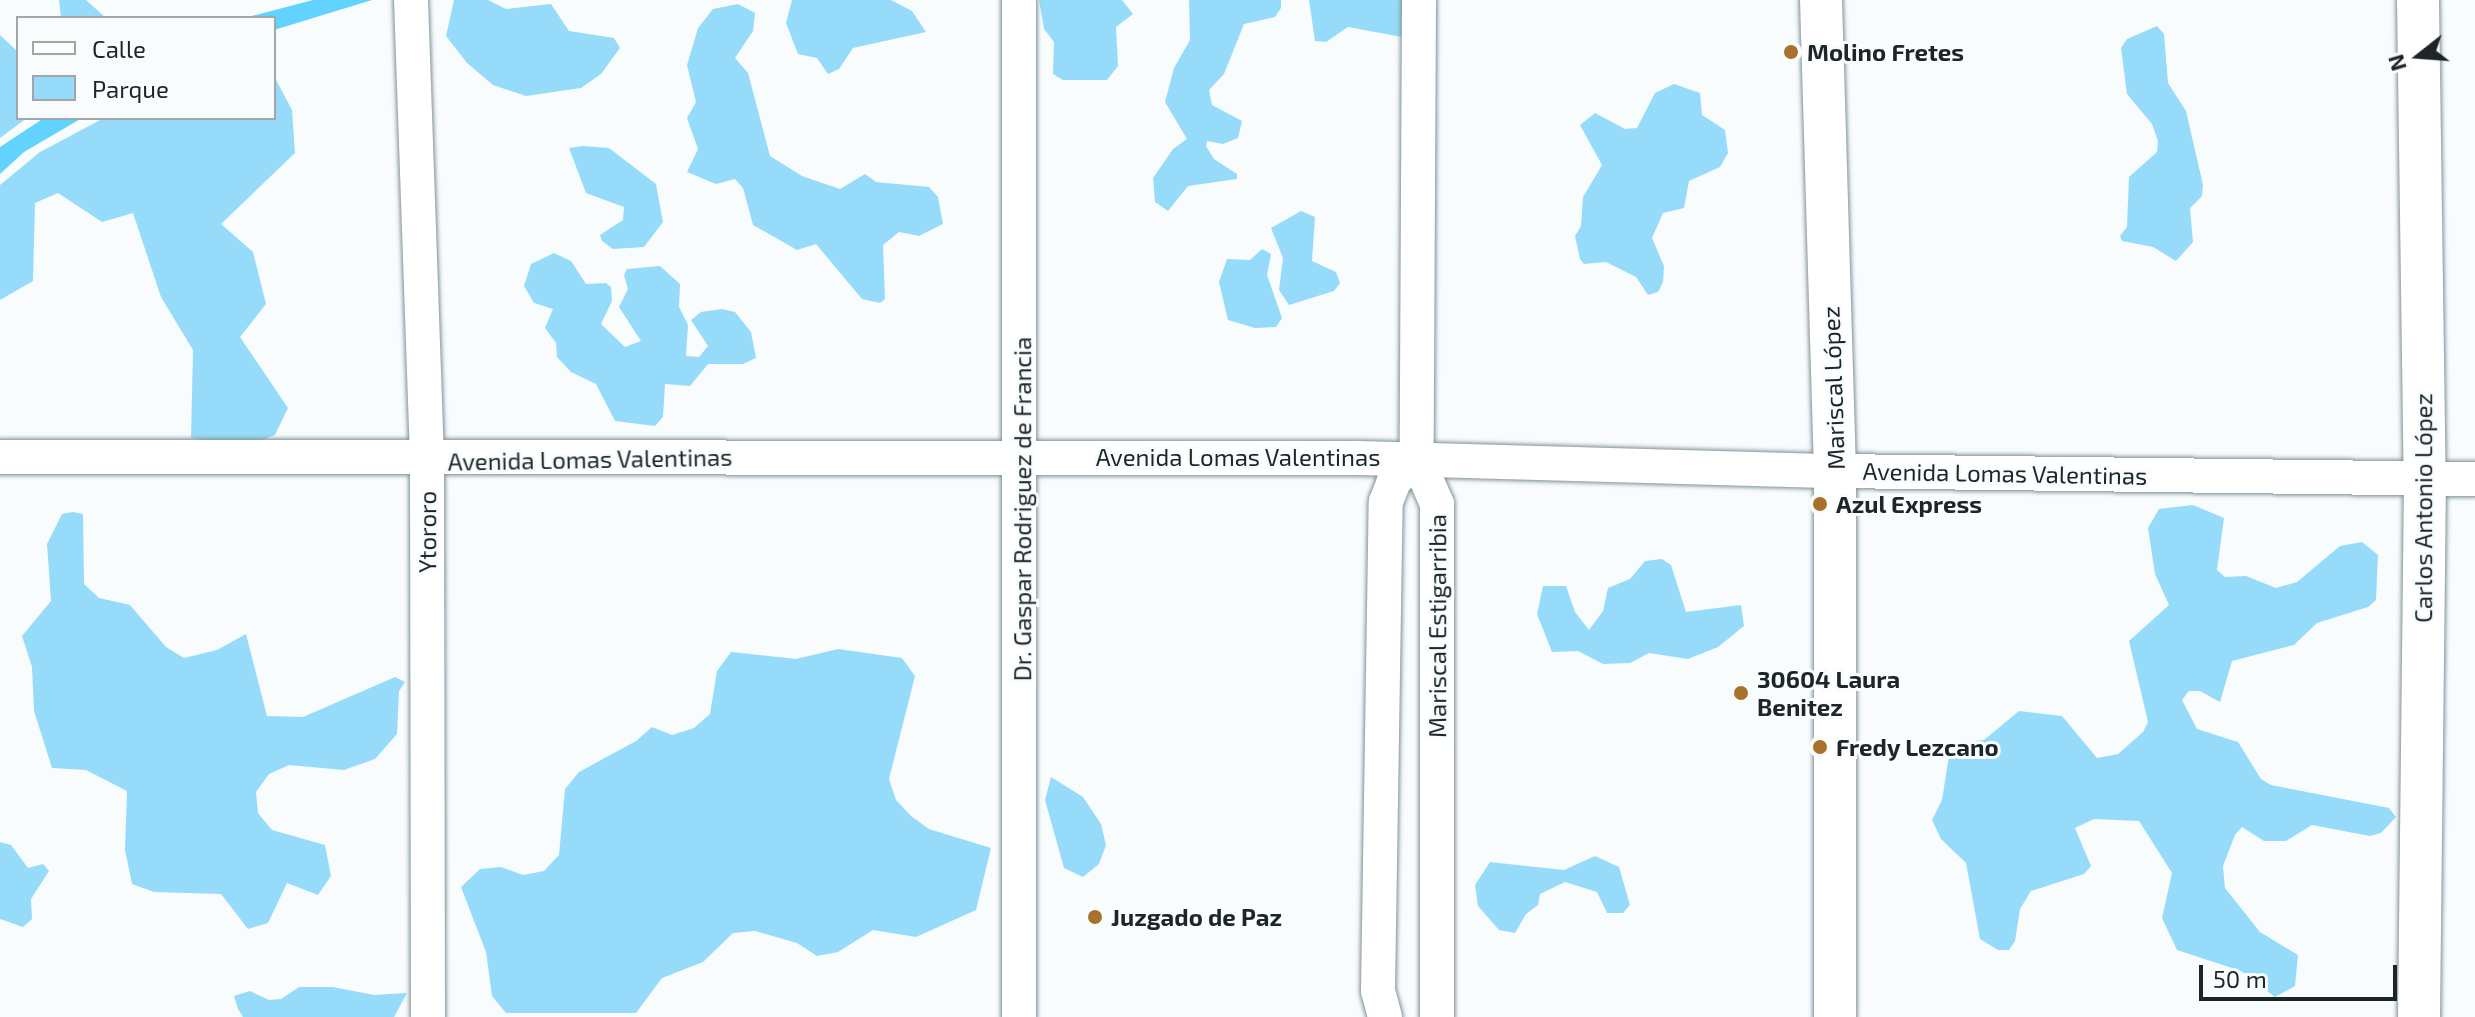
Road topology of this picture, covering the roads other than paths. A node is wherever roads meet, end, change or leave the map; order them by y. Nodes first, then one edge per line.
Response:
1 (411, 0) edge
2 (1019, 0) edge
3 (1419, 0) edge
4 (1821, 0) edge
5 (2418, 0) edge
6 (1023, 456) junction
7 (0, 457) edge
8 (1417, 458) junction
9 (427, 461) junction
10 (1835, 471) junction
11 (2425, 479) junction
12 (2475, 479) edge
13 (428, 1017) edge
14 (1019, 1017) edge
15 (1385, 1017) edge
16 (1437, 1017) edge
17 (1835, 1017) edge
18 (2419, 1017) edge

1 - 9 street, Ytororo
2 - 6 street, Dr. Gaspar Rodriguez de Francia
3 - 8 street, Mariscal Estigarribia
4 - 10 main road, Mariscal López
5 - 11 main road, Carlos Antonio López
6 - 8 street, Avenida Lomas Valentinas
6 - 9 street, Avenida Lomas Valentinas
6 - 14 street, Dr. Gaspar Rodriguez de Francia
7 - 9 street, Avenida Lomas Valentinas
8 - 10 street, Avenida Lomas Valentinas
8 - 15 street
8 - 16 street, Mariscal Estigarribia
9 - 13 street, Ytororo
10 - 11 street, Avenida Lomas Valentinas
10 - 17 main road, Mariscal López
11 - 12 street, Avenida Lomas Valentinas
11 - 18 main road, Carlos Antonio López

